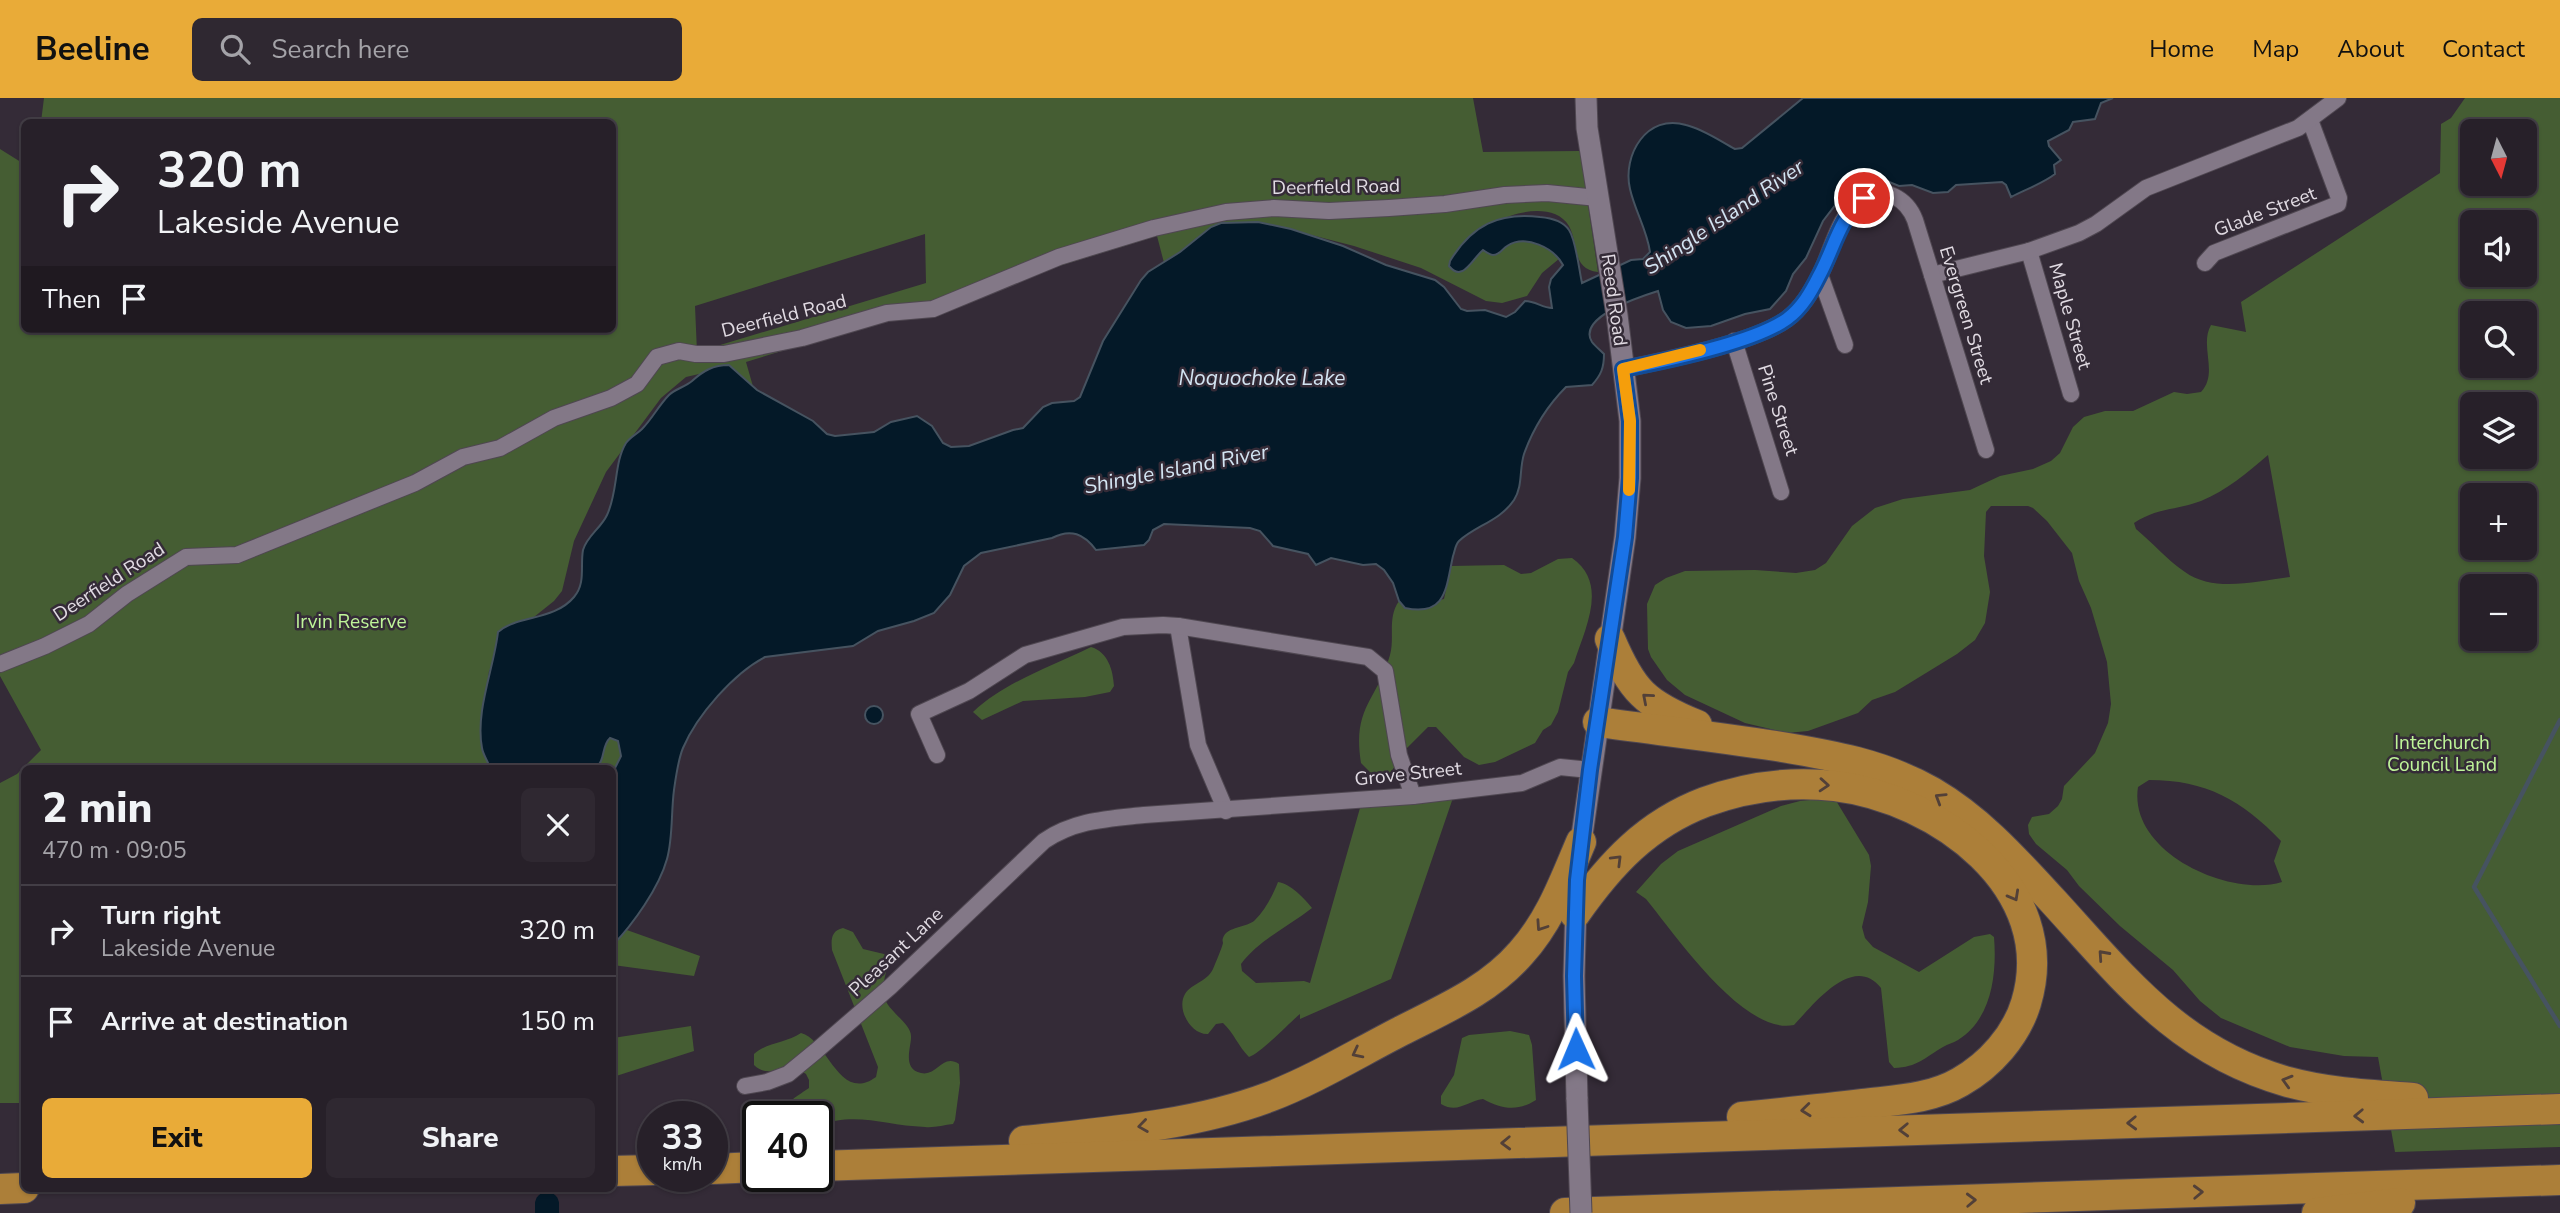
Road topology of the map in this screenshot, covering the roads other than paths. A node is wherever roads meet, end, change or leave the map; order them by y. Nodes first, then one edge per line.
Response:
1 (1586, 98) edge
2 (2338, 98) edge
3 (2310, 120) junction
4 (1598, 198) junction
5 (2029, 251) junction
6 (2205, 263) dead end
7 (1820, 275) junction
8 (1932, 275) junction
9 (1734, 341) junction
10 (1844, 345) dead end
11 (1623, 369) junction
12 (2071, 394) dead end
13 (1986, 450) dead end
14 (1782, 492) dead end
15 (1178, 626) junction
16 (1610, 639) junction
17 (0, 664) edge
18 (1598, 722) junction
19 (1730, 739) junction
20 (937, 755) dead end
21 (1590, 770) junction
22 (1413, 796) junction
23 (1226, 810) junction
24 (1062, 829) joint
25 (1581, 842) junction
26 (1575, 914) junction
27 (746, 1086) dead end
28 (2555, 1110) edge
29 (1559, 1141) junction
30 (833, 1165) edge
31 (833, 1165) edge
32 (637, 1170) edge
33 (616, 1171) edge
34 (2555, 1180) edge
35 (21, 1188) edge
36 (0, 1189) edge
37 (1666, 1211) edge
38 (1565, 1213) edge
39 (1581, 1213) edge
40 (2317, 1213) edge

1 - 4 street, Reed Road
2 - 3 street
3 - 5 street
3 - 6 street, Glade Street
4 - 11 street, Reed Road
4 - 17 street, Deerfield Road
5 - 8 street
5 - 12 street, Maple Street
7 - 8 street, Evergreen Street
7 - 9 street
7 - 10 street
8 - 13 street, Evergreen Street
9 - 11 street
9 - 14 street, Pine Street
11 - 16 street, Reed Road
15 - 20 street
15 - 22 street
15 - 23 street
16 - 18 street, Reed Road
19 -> 16 highway
18 - 19 highway
18 - 21 street, Reed Road
28 -> 19 highway
21 - 22 street, Grove Street
21 - 25 street, Reed Road
22 - 23 street, Grove Street
23 - 24 street, Grove Street
24 - 27 street, Pleasant Lane
25 - 26 street, Reed Road
25 -> 30 highway
26 -> 29 highway
26 - 39 street, Reed Road, bridge
28 -> 29 highway
29 -> 31 highway
32 - 33 highway
37 -> 34 highway
34 - 40 highway
35 - 36 highway
37 - 38 highway

